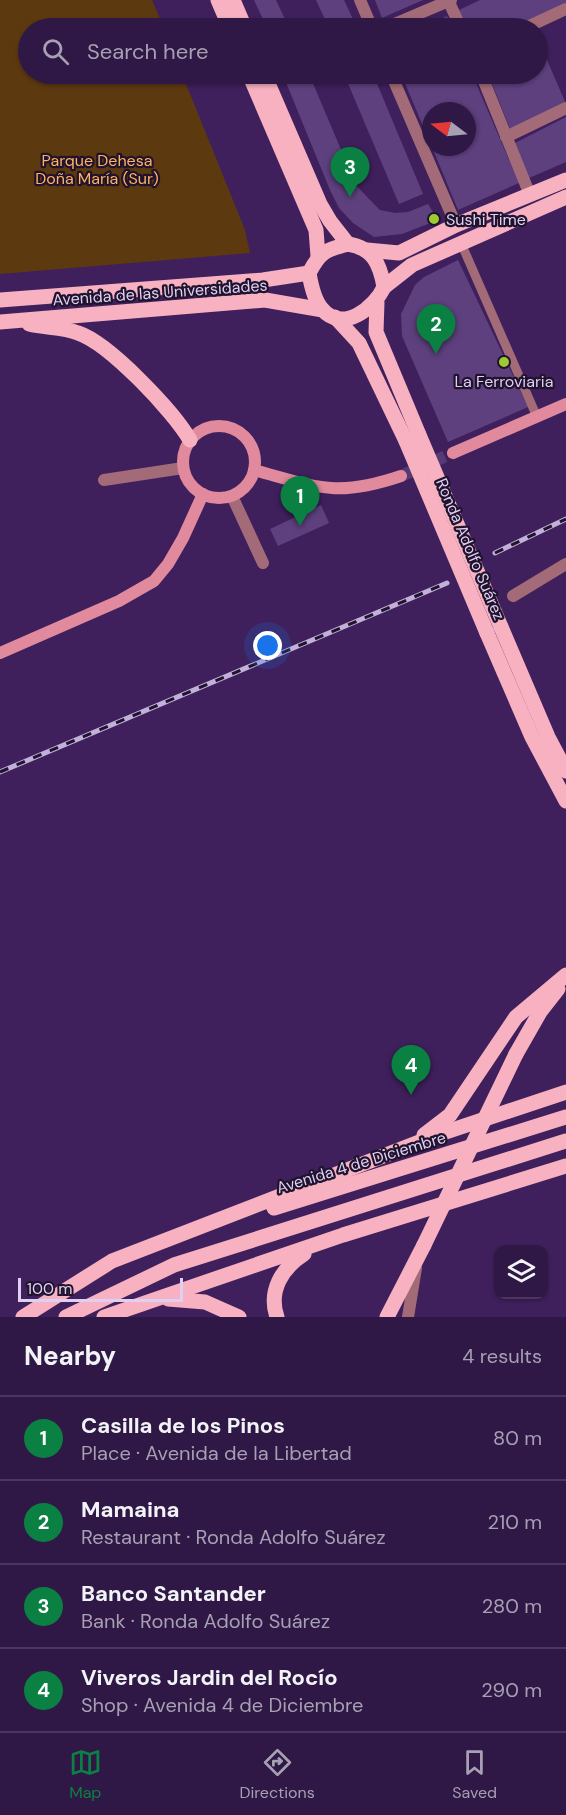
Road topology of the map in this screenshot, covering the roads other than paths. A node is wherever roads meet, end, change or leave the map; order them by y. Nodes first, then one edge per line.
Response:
1 (218, 0) edge
2 (233, 0) edge
3 (360, 0) edge
4 (449, 0) edge
5 (566, 9) edge
6 (226, 18) edge
7 (241, 18) edge
8 (368, 18) edge
9 (408, 18) edge
10 (457, 18) edge
11 (547, 18) edge
12 (253, 84) edge
13 (273, 84) edge
14 (395, 84) edge
15 (485, 84) edge
16 (566, 108) edge
17 (506, 137) junction
18 (566, 180) edge
19 (530, 195) junction
20 (566, 197) edge
21 (456, 225) junction
22 (461, 243) junction
23 (348, 244) junction
24 (367, 250) junction
25 (318, 256) junction
26 (309, 273) junction
27 (384, 287) junction
28 (0, 300) edge
29 (377, 302) junction
30 (329, 314) junction
31 (7, 321) edge
32 (566, 404) edge
33 (537, 417) junction
34 (412, 438) junction
35 (190, 440) junction
36 (453, 453) tunnel mouth
37 (183, 468) junction
38 (254, 470) junction
39 (401, 476) tunnel mouth
40 (104, 480) dead end
41 (203, 494) junction
42 (232, 496) junction
43 (263, 563) dead end
44 (566, 564) edge
45 (513, 596) dead end
46 (494, 630) junction
47 (0, 653) edge
48 (566, 771) edge
49 (566, 801) edge
50 (566, 975) edge
51 (566, 980) edge
52 (566, 990) edge
53 (540, 1012) junction
54 (566, 1092) edge
55 (566, 1117) edge
56 (566, 1141) edge
57 (390, 1154) junction
58 (566, 1166) edge
59 (343, 1235) junction
60 (167, 1239) junction
61 (422, 1252) junction
62 (159, 1299) junction
63 (23, 1317) edge
64 (66, 1317) edge
65 (104, 1317) edge
66 (239, 1317) edge
67 (277, 1317) edge
68 (387, 1317) edge
69 (408, 1317) edge

1 - 6 main road
2 - 7 main road
3 - 8 street
4 - 9 street
4 - 10 street
5 - 11 street
12 - 25 main road
13 - 23 main road
14 - 21 street
15 - 17 street
16 - 17 street
17 - 19 street
18 - 19 main road
19 - 21 main road
20 - 22 main road
21 - 24 main road
22 - 27 main road
22 - 33 street
23 - 24 main road
23 - 25 main road
24 - 27 main road
25 - 26 main road
26 - 28 main road, Avenida de las Universidades
26 - 30 main road
27 - 29 main road
29 - 30 main road
29 - 34 main road, Ronda Adolfo Suárez
30 - 31 main road, Avenida de las Universidades
30 - 34 main road, Ronda Adolfo Suárez
31 - 35 main road
32 - 33 main road
33 - 36 main road
34 - 46 main road, Ronda Adolfo Suárez, bridge
35 - 37 main road
35 - 38 main road
37 - 40 street
37 - 41 main road
38 - 39 main road
38 - 42 main road
41 - 42 main road
41 - 47 main road
42 - 43 street
44 - 45 street
46 - 48 main road, Ronda Adolfo Suárez
46 - 49 main road, Ronda Adolfo Suárez
50 - 57 main road
51 - 53 main road
52 - 53 main road
53 - 61 main road, bridge
54 - 57 main road
55 - 60 main road, Avenida 4 de Diciembre
56 - 64 main road
57 - 60 main road
58 - 59 main road
59 - 62 main road
59 - 67 main road
60 - 63 main road
61 - 68 main road
61 - 69 street
62 - 65 main road
62 - 66 main road

